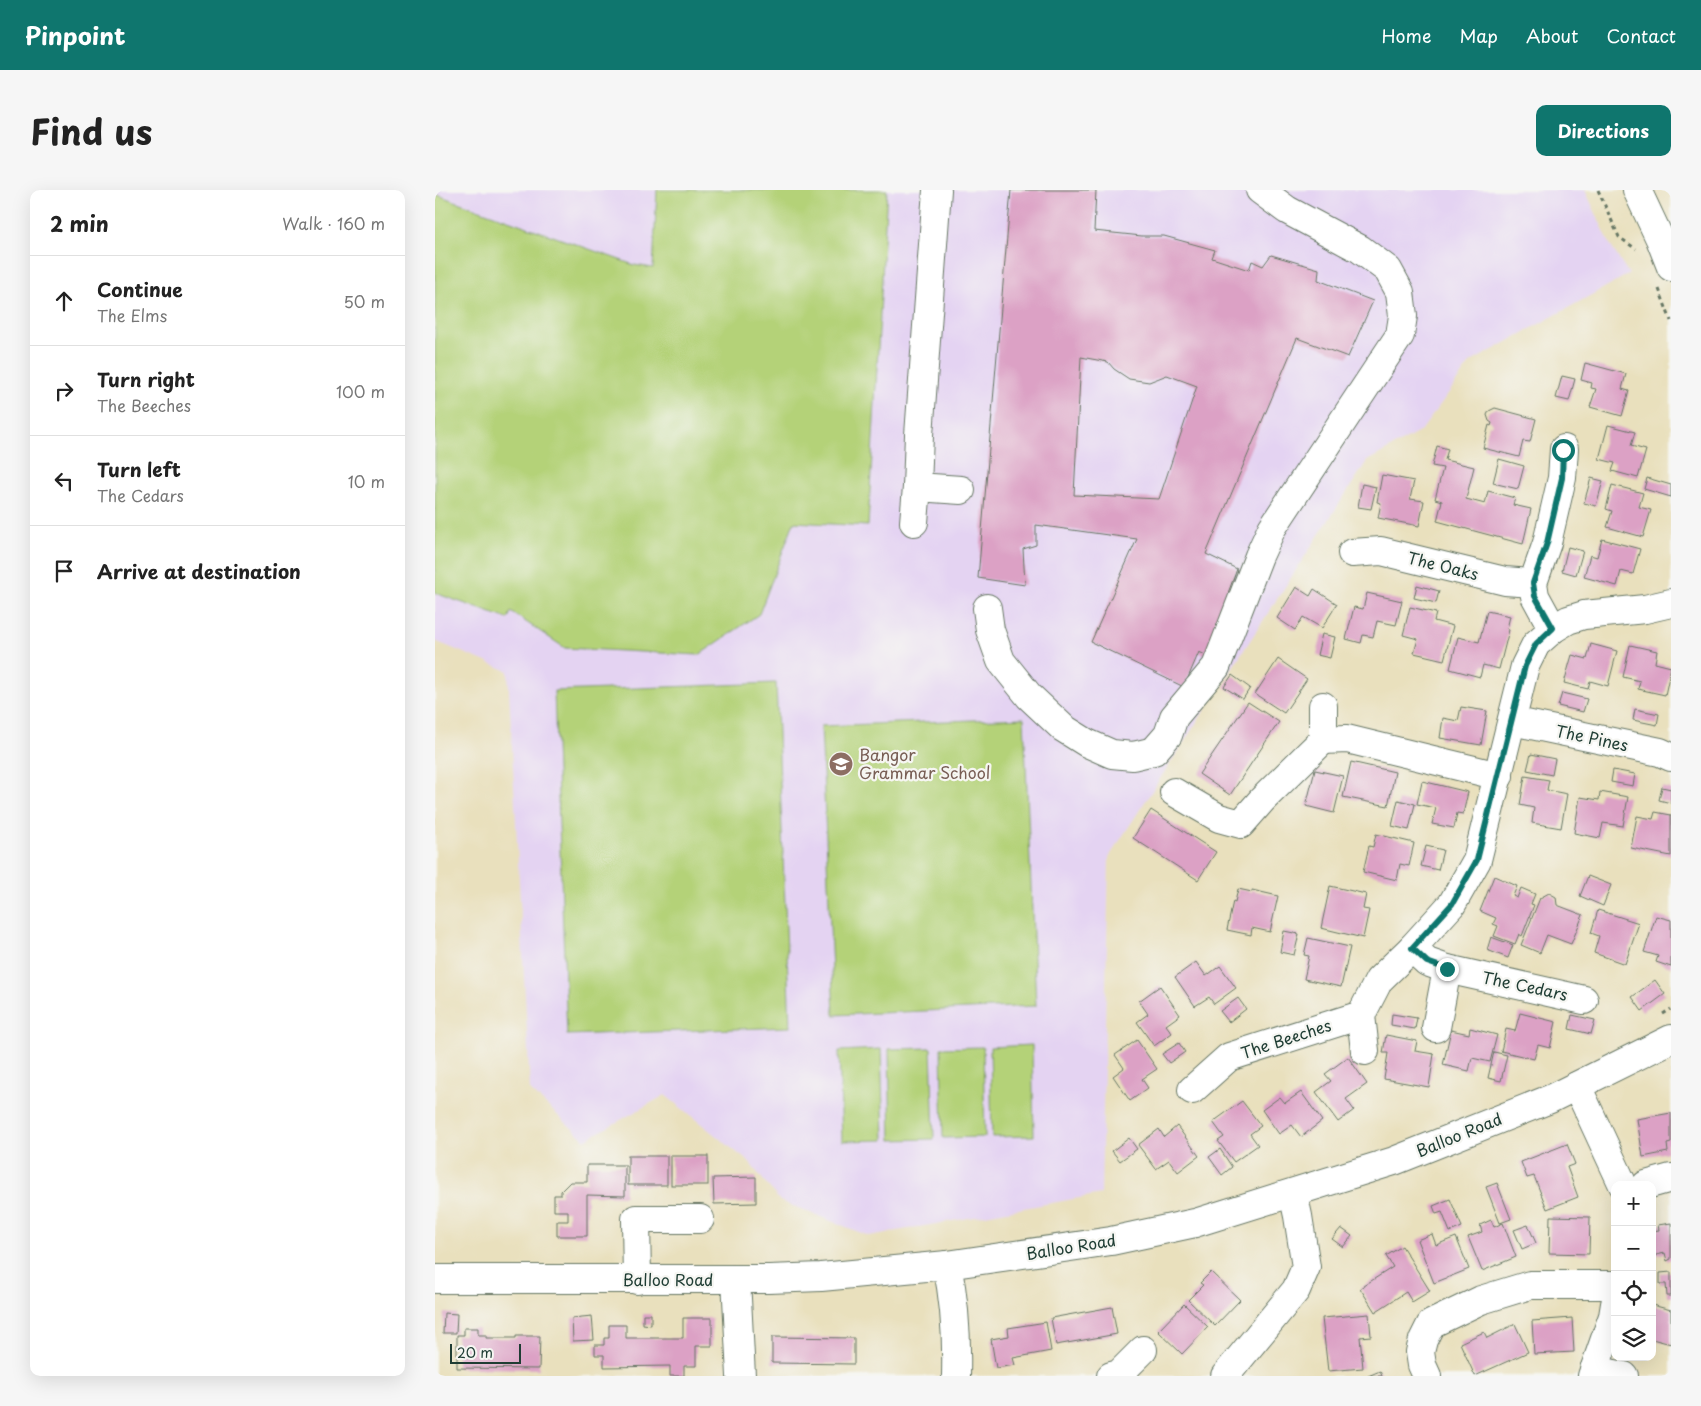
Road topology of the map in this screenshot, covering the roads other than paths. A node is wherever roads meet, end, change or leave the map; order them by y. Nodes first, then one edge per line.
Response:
1 (937, 190) edge
2 (1260, 190) edge
3 (1637, 190) edge
4 (1665, 277) edge
5 (1563, 450) dead end
6 (917, 488) junction
7 (961, 490) dead end
8 (914, 522) dead end
9 (1352, 553) dead end
10 (1533, 583) junction
11 (1671, 603) edge
12 (987, 608) dead end
13 (1553, 628) junction
14 (1323, 706) dead end
15 (1512, 721) junction
16 (1323, 740) junction
17 (1671, 757) edge
18 (1499, 776) junction
19 (1174, 792) dead end
20 (1412, 948) junction
21 (1447, 969) junction
22 (1584, 1000) dead end
23 (1361, 1016) junction
24 (1436, 1028) dead end
25 (1671, 1039) edge
26 (1365, 1051) dead end
27 (1577, 1086) junction
28 (1192, 1090) dead end
29 (1671, 1178) edge
30 (1621, 1181) edge
31 (1656, 1182) edge
32 (1293, 1193) junction
33 (700, 1219) dead end
34 (947, 1265) junction
35 (435, 1279) edge
36 (736, 1279) junction
37 (637, 1280) junction
38 (1611, 1285) edge
39 (1613, 1316) edge
40 (1143, 1350) dead end
41 (1593, 1373) edge
42 (741, 1376) edge
43 (956, 1376) edge
44 (1111, 1376) edge
45 (1225, 1376) edge
46 (1427, 1376) edge
47 (1624, 1376) edge

1 - 6 street
2 - 12 street
3 - 4 street
5 - 10 street
6 - 7 street
6 - 8 street
9 - 10 street, The Oaks
10 - 13 street
11 - 13 street
13 - 15 street
14 - 16 street
15 - 17 street, The Pines
15 - 18 street
16 - 18 street
16 - 19 street
18 - 20 street
20 - 21 street, The Cedars
20 - 23 street
21 - 22 street, The Cedars
21 - 24 street
23 - 26 street
23 - 28 street, The Beeches
25 - 27 street, Balloo Road
27 - 30 street
27 - 32 street, Balloo Road
29 - 31 street
32 - 34 street, Balloo Road
32 - 45 street
33 - 37 street
34 - 36 street, Balloo Road
34 - 43 street
35 - 37 street, Balloo Road
36 - 37 street, Balloo Road
36 - 42 street
38 - 46 street
39 - 41 street
40 - 44 street
41 - 47 street

